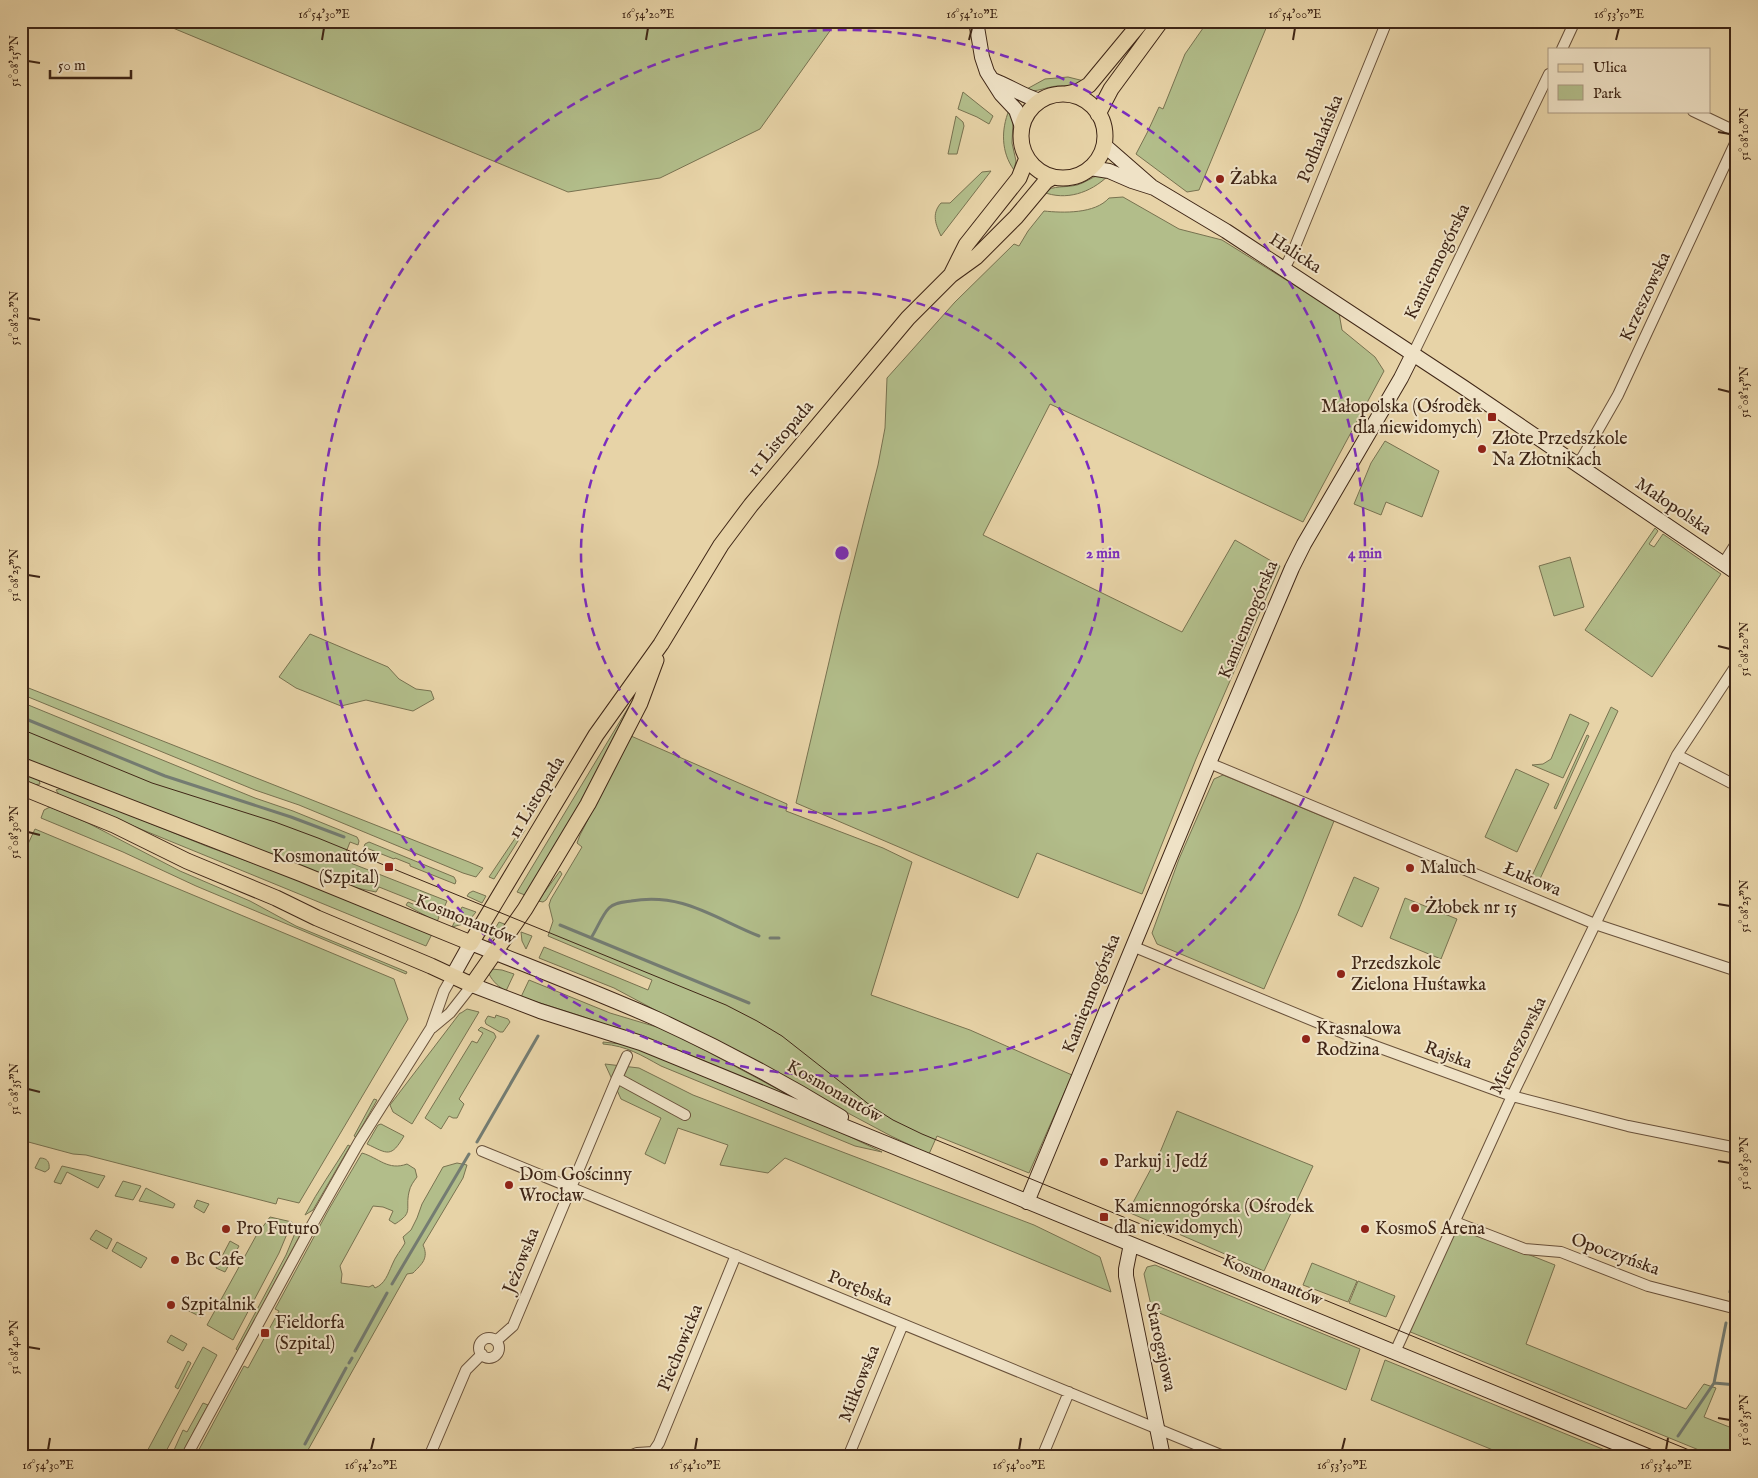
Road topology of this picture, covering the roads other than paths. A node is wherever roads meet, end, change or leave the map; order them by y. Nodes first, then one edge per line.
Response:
1 (976, 21) edge
2 (1142, 21) edge
3 (1161, 21) edge
4 (1386, 21) edge
5 (1575, 21) edge
6 (1562, 48) edge
7 (1548, 76) edge
8 (993, 80) junction
9 (1065, 94) junction
10 (1040, 101) junction
11 (1695, 112) edge
12 (1098, 114) junction
13 (1022, 127) junction
14 (1737, 132) edge
15 (1737, 139) edge
16 (1104, 144) junction
17 (1027, 158) junction
18 (1090, 168) junction
19 (1053, 177) junction
20 (1154, 188) junction
21 (1284, 269) junction
22 (951, 275) junction
23 (1413, 354) junction
24 (1578, 465) junction
25 (1737, 542) edge
26 (1723, 564) junction
27 (1737, 573) edge
28 (661, 644) junction
29 (1737, 664) edge
30 (1677, 755) junction
31 (1209, 763) junction
32 (21, 765) edge
33 (1737, 786) edge
34 (21, 787) edge
35 (1595, 924) junction
36 (472, 943) junction
37 (1132, 946) junction
38 (495, 952) junction
39 (1737, 971) edge
40 (452, 977) junction
41 (472, 985) junction
42 (431, 1028) junction
43 (627, 1056) dead end
44 (617, 1078) junction
45 (1512, 1096) junction
46 (685, 1115) dead end
47 (880, 1140) junction
48 (1737, 1148) edge
49 (482, 1151) dead end
50 (570, 1187) junction
51 (1026, 1202) junction
52 (1455, 1222) junction
53 (1131, 1244) junction
54 (736, 1255) junction
55 (1737, 1308) edge
56 (903, 1324) junction
57 (1395, 1352) junction
58 (1069, 1392) junction
59 (1158, 1429) junction
60 (652, 1455) edge
61 (186, 1457) edge
62 (429, 1457) edge
63 (628, 1457) edge
64 (848, 1457) edge
65 (1042, 1457) edge
66 (1163, 1457) edge
67 (1226, 1457) edge
68 (1650, 1457) edge

1 - 8 street
2 - 9 main road
3 - 12 main road
4 - 21 street, Podhalańska
5 - 6 street
7 - 23 street, Kamiennogórska
8 - 10 street
8 - 13 street
9 - 10 main road
9 - 12 main road
10 - 13 main road
11 - 14 street
12 - 16 main road
13 - 17 main road
15 - 24 street, Krzeszowska
16 - 18 main road
16 - 20 street, Halicka
17 - 19 main road
17 - 22 main road, 11 Listopada
18 - 19 main road
18 - 20 street, Halicka
19 - 22 main road, 11 Listopada
20 - 21 street, Halicka
21 - 23 street, Halicka
22 - 28 main road, 11 Listopada
23 - 24 street, Małopolska
23 - 31 street, Kamiennogórska
24 - 26 street, Małopolska
25 - 26 street
26 - 27 street, Małopolska
28 - 36 main road, 11 Listopada
28 - 38 main road, 11 Listopada
29 - 30 street, Mieroszowska
30 - 33 street
30 - 35 street, Mieroszowska
31 - 35 street, Łukowa
31 - 37 street, Kamiennogórska
32 - 36 main road, Kosmonautów
34 - 40 main road, Kosmonautów
35 - 39 street, Łukowa
35 - 45 street, Mieroszowska
36 - 38 street, Kosmonautów
36 - 40 street, 11 Listopada
37 - 45 street, Rajska
37 - 51 street, Kamiennogórska
38 - 41 main road, 11 Listopada
38 - 47 street, Kosmonautów
40 - 41 main road, Kosmonautów
40 - 42 street
41 - 42 street
41 - 47 street, Kosmonautów
42 - 61 street
43 - 44 street, Jeżowska
44 - 46 street
44 - 50 street, Jeżowska
45 - 48 street, Rajska
45 - 52 street, Mieroszowska
47 - 51 street, Kosmonautów
49 - 50 street, Porębska
50 - 54 street, Porębska
50 - 62 street, Jeżowska
51 - 53 street, Kosmonautów
52 - 55 street, Opoczyńska
52 - 57 street, Mieroszowska
53 - 57 street, Kosmonautów
53 - 59 street, Starogajowa
54 - 56 street, Porębska
54 - 60 street, Piechowicka
56 - 58 street, Porębska
56 - 64 street, Miłkowska
57 - 68 street, Kosmonautów
58 - 59 street, Porębska
58 - 65 street
59 - 66 street, Starogajowa
59 - 67 street, Porębska
60 - 63 street, Piechowicka

